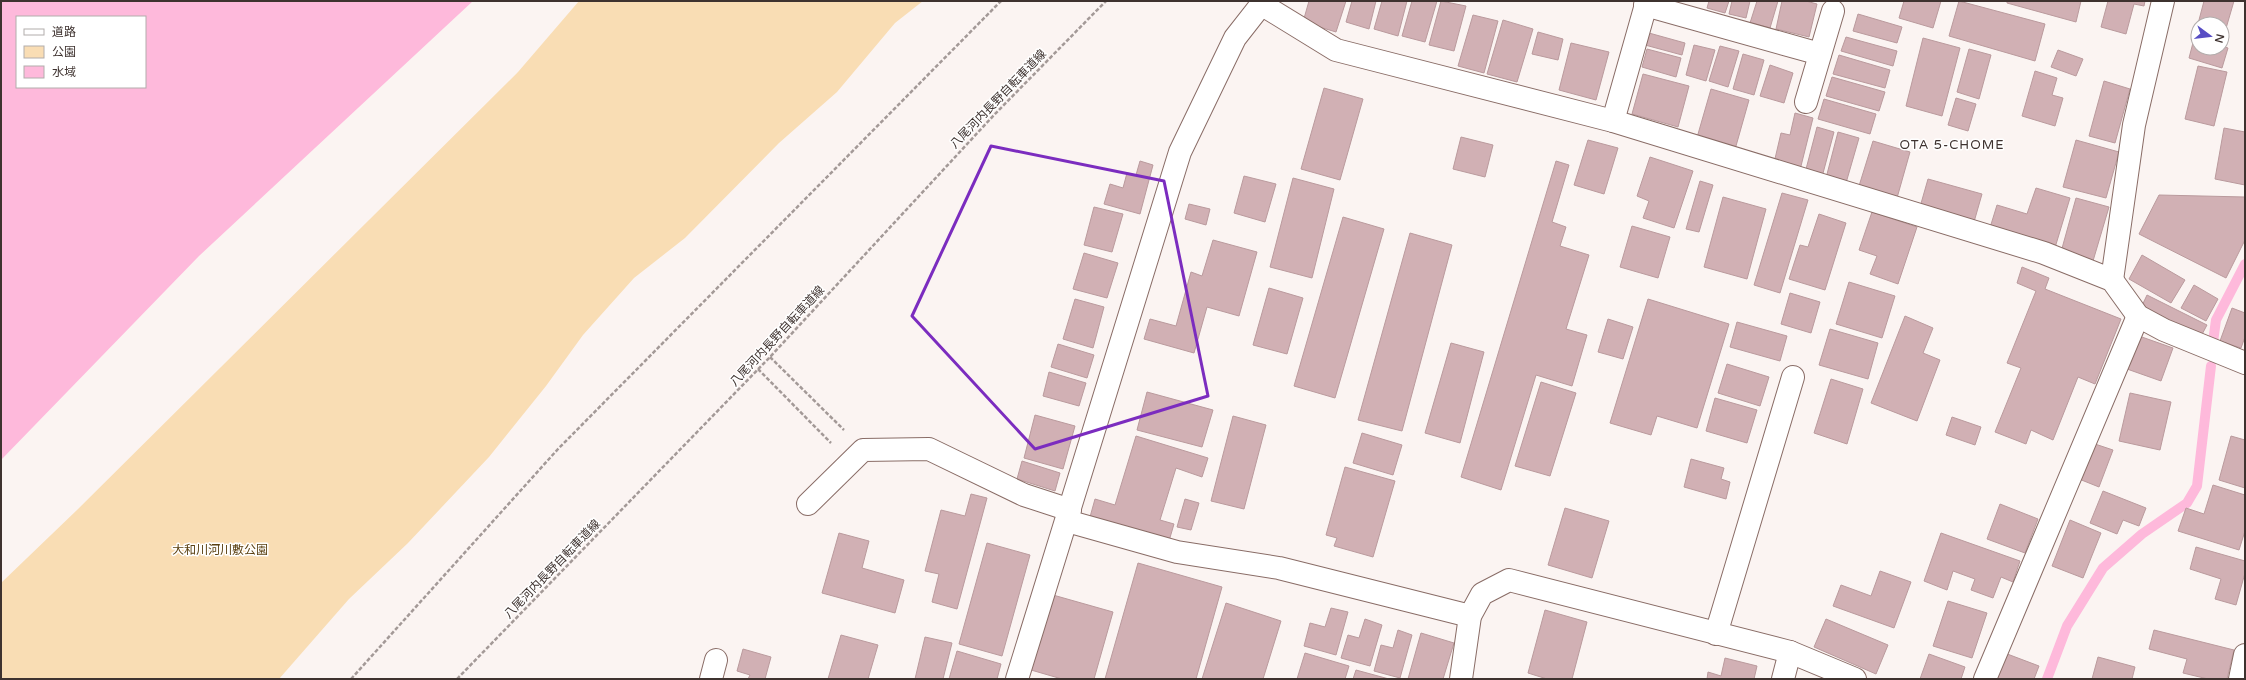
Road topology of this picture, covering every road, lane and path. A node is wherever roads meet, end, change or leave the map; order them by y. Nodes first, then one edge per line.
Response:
1 (1001, 1) edge
2 (1106, 1) edge
3 (2163, 1) edge
4 (1262, 3) edge
5 (1646, 3) edge
6 (1833, 11) dead end
7 (1820, 54) junction
8 (1806, 102) dead end
9 (1613, 121) junction
10 (2112, 280) junction
11 (2138, 316) junction
12 (770, 357) junction
13 (2245, 363) edge
14 (758, 369) junction
15 (1793, 377) dead end
16 (857, 456) junction
17 (808, 504) dead end
18 (1069, 515) junction
19 (1470, 616) junction
20 (1716, 634) junction
21 (1790, 652) junction
22 (2245, 655) edge
23 (351, 679) edge
24 (457, 679) edge
25 (1017, 679) edge
26 (1461, 679) edge
27 (1783, 679) edge
28 (1855, 679) edge
29 (1985, 679) edge
30 (2240, 679) edge

1 - 23 path
2 - 12 path, 八尾河内長野自転車道線
3 - 10 street
4 - 9 street
4 - 18 street
5 - 7 street
5 - 9 street
6 - 7 street
7 - 8 street
9 - 10 street
10 - 11 street
11 - 13 street
11 - 29 street
12 - 14 path, 八尾河内長野自転車道線
12 - 16 path
14 - 16 path
14 - 24 path, 八尾河内長野自転車道線
15 - 20 street
16 - 17 street
16 - 18 street
18 - 19 street
18 - 25 street
19 - 20 street
19 - 26 street
20 - 21 street
21 - 27 street
21 - 28 street
22 - 30 street

